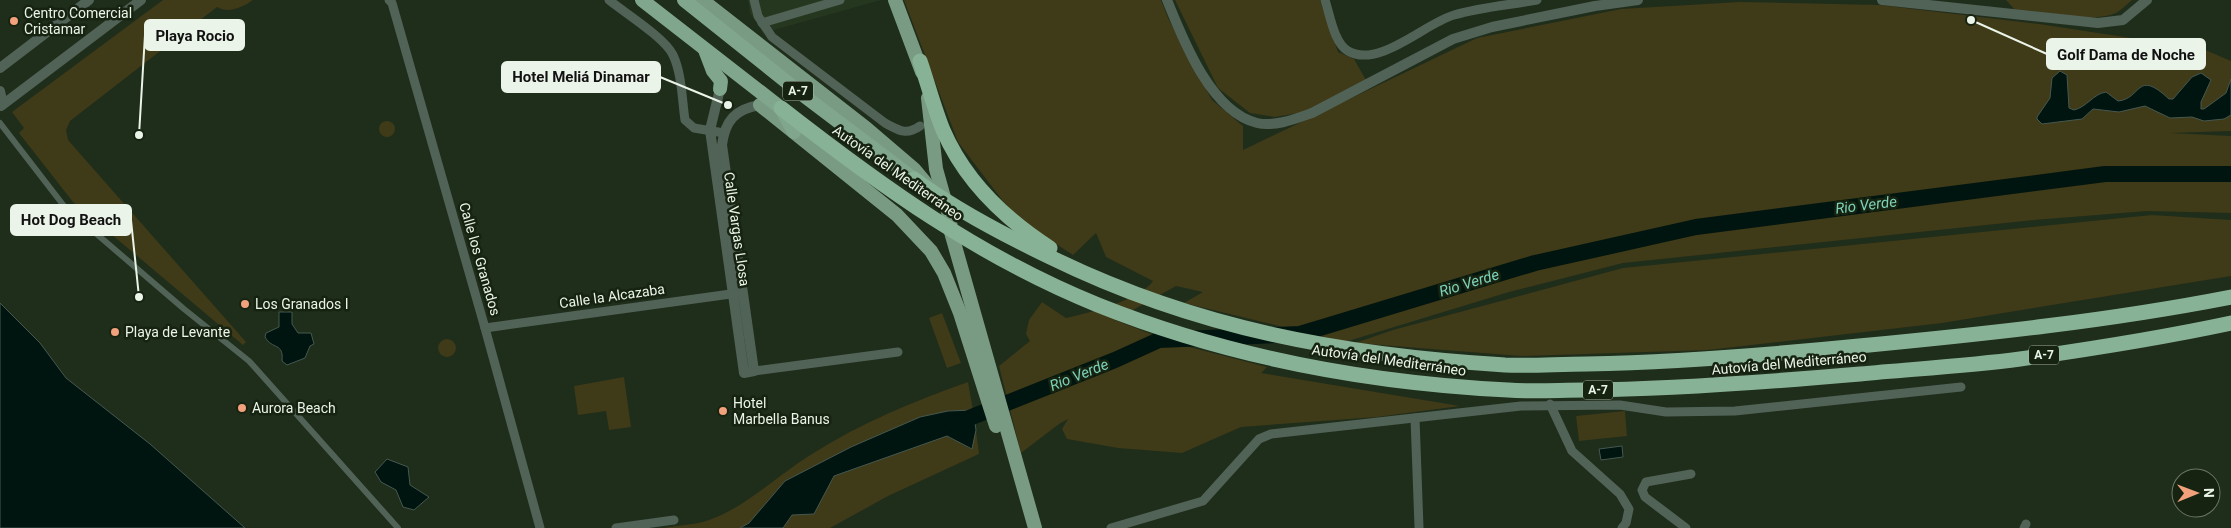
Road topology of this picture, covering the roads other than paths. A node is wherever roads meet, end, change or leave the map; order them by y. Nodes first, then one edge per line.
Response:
1 (89, 0) edge
2 (141, 0) edge
3 (609, 0) edge
4 (642, 0) edge
5 (684, 0) edge
6 (702, 0) edge
7 (754, 0) edge
8 (840, 0) edge
9 (896, 0) edge
10 (1167, 0) edge
11 (1325, 0) edge
12 (1537, 0) edge
13 (1638, 0) edge
14 (1882, 0) edge
15 (2147, 0) edge
16 (393, 1) edge
17 (762, 23) junction
18 (705, 49) junction
19 (920, 61) junction
20 (0, 68) edge
21 (720, 89) joint
22 (0, 91) edge
23 (760, 105) junction
24 (777, 105) junction
25 (0, 106) edge
26 (0, 123) edge
27 (920, 126) dead end
28 (710, 130) junction
29 (794, 132) junction
30 (724, 133) junction
31 (720, 170) junction
32 (919, 179) junction
33 (951, 232) junction
34 (1078, 271) junction
35 (743, 292) junction
36 (731, 294) junction
37 (2231, 297) edge
38 (746, 312) junction
39 (734, 314) junction
40 (2231, 324) edge
41 (485, 328) junction
42 (898, 352) dead end
43 (984, 366) junction
44 (749, 372) junction
45 (1961, 387) dead end
46 (1550, 404) junction
47 (1415, 418) junction
48 (1012, 464) junction
49 (1690, 474) dead end
50 (674, 520) dead end
51 (1419, 527) dead end
52 (398, 528) edge
53 (540, 528) edge
54 (616, 528) edge
55 (1025, 528) edge
56 (1035, 528) edge
57 (1111, 528) edge
58 (1622, 528) edge
59 (1686, 528) edge

1 - 20 street
2 - 25 street
3 - 28 street
4 - 18 highway, Autovía del Mediterráneo / A-7
5 - 32 highway, Autovía del Mediterráneo / A-7
6 - 32 main road
7 - 17 street
8 - 17 street
9 - 19 main road
10 - 13 street
11 - 12 street
14 - 15 street
16 - 41 street, Calle los Granados
17 - 27 street
18 - 21 highway
18 - 24 highway, Autovía del Mediterráneo / A-7
19 - 33 main road
19 - 34 highway
21 - 28 street, Calle Vargas Llosa
22 - 25 street
23 - 24 highway
23 - 29 main road
23 - 30 street
24 - 29 highway
24 - 40 highway, Autovía del Mediterráneo / A-7
26 - 52 street
28 - 30 street
28 - 31 street, Calle Vargas Llosa
29 - 43 main road
30 - 31 street, Calle Vargas Llosa
31 - 35 street, Calle Vargas Llosa
31 - 36 street, Calle Vargas Llosa
32 - 33 main road
32 - 34 highway, Autovía del Mediterráneo / A-7
33 - 43 main road
34 - 37 highway, Autovía del Mediterráneo / A-7
35 - 36 street, Calle la Alcazaba
35 - 38 street, Calle Vargas Llosa
36 - 39 street, Calle Vargas Llosa
36 - 41 street, Calle la Alcazaba
38 - 39 street
38 - 44 street, Calle Vargas Llosa
39 - 44 street, Calle Vargas Llosa
41 - 53 street, Calle los Granados
42 - 44 street
43 - 48 main road
45 - 46 street
46 - 47 street
46 - 58 street
47 - 51 street
47 - 57 street
48 - 55 main road
48 - 56 main road
49 - 59 street
50 - 54 street

